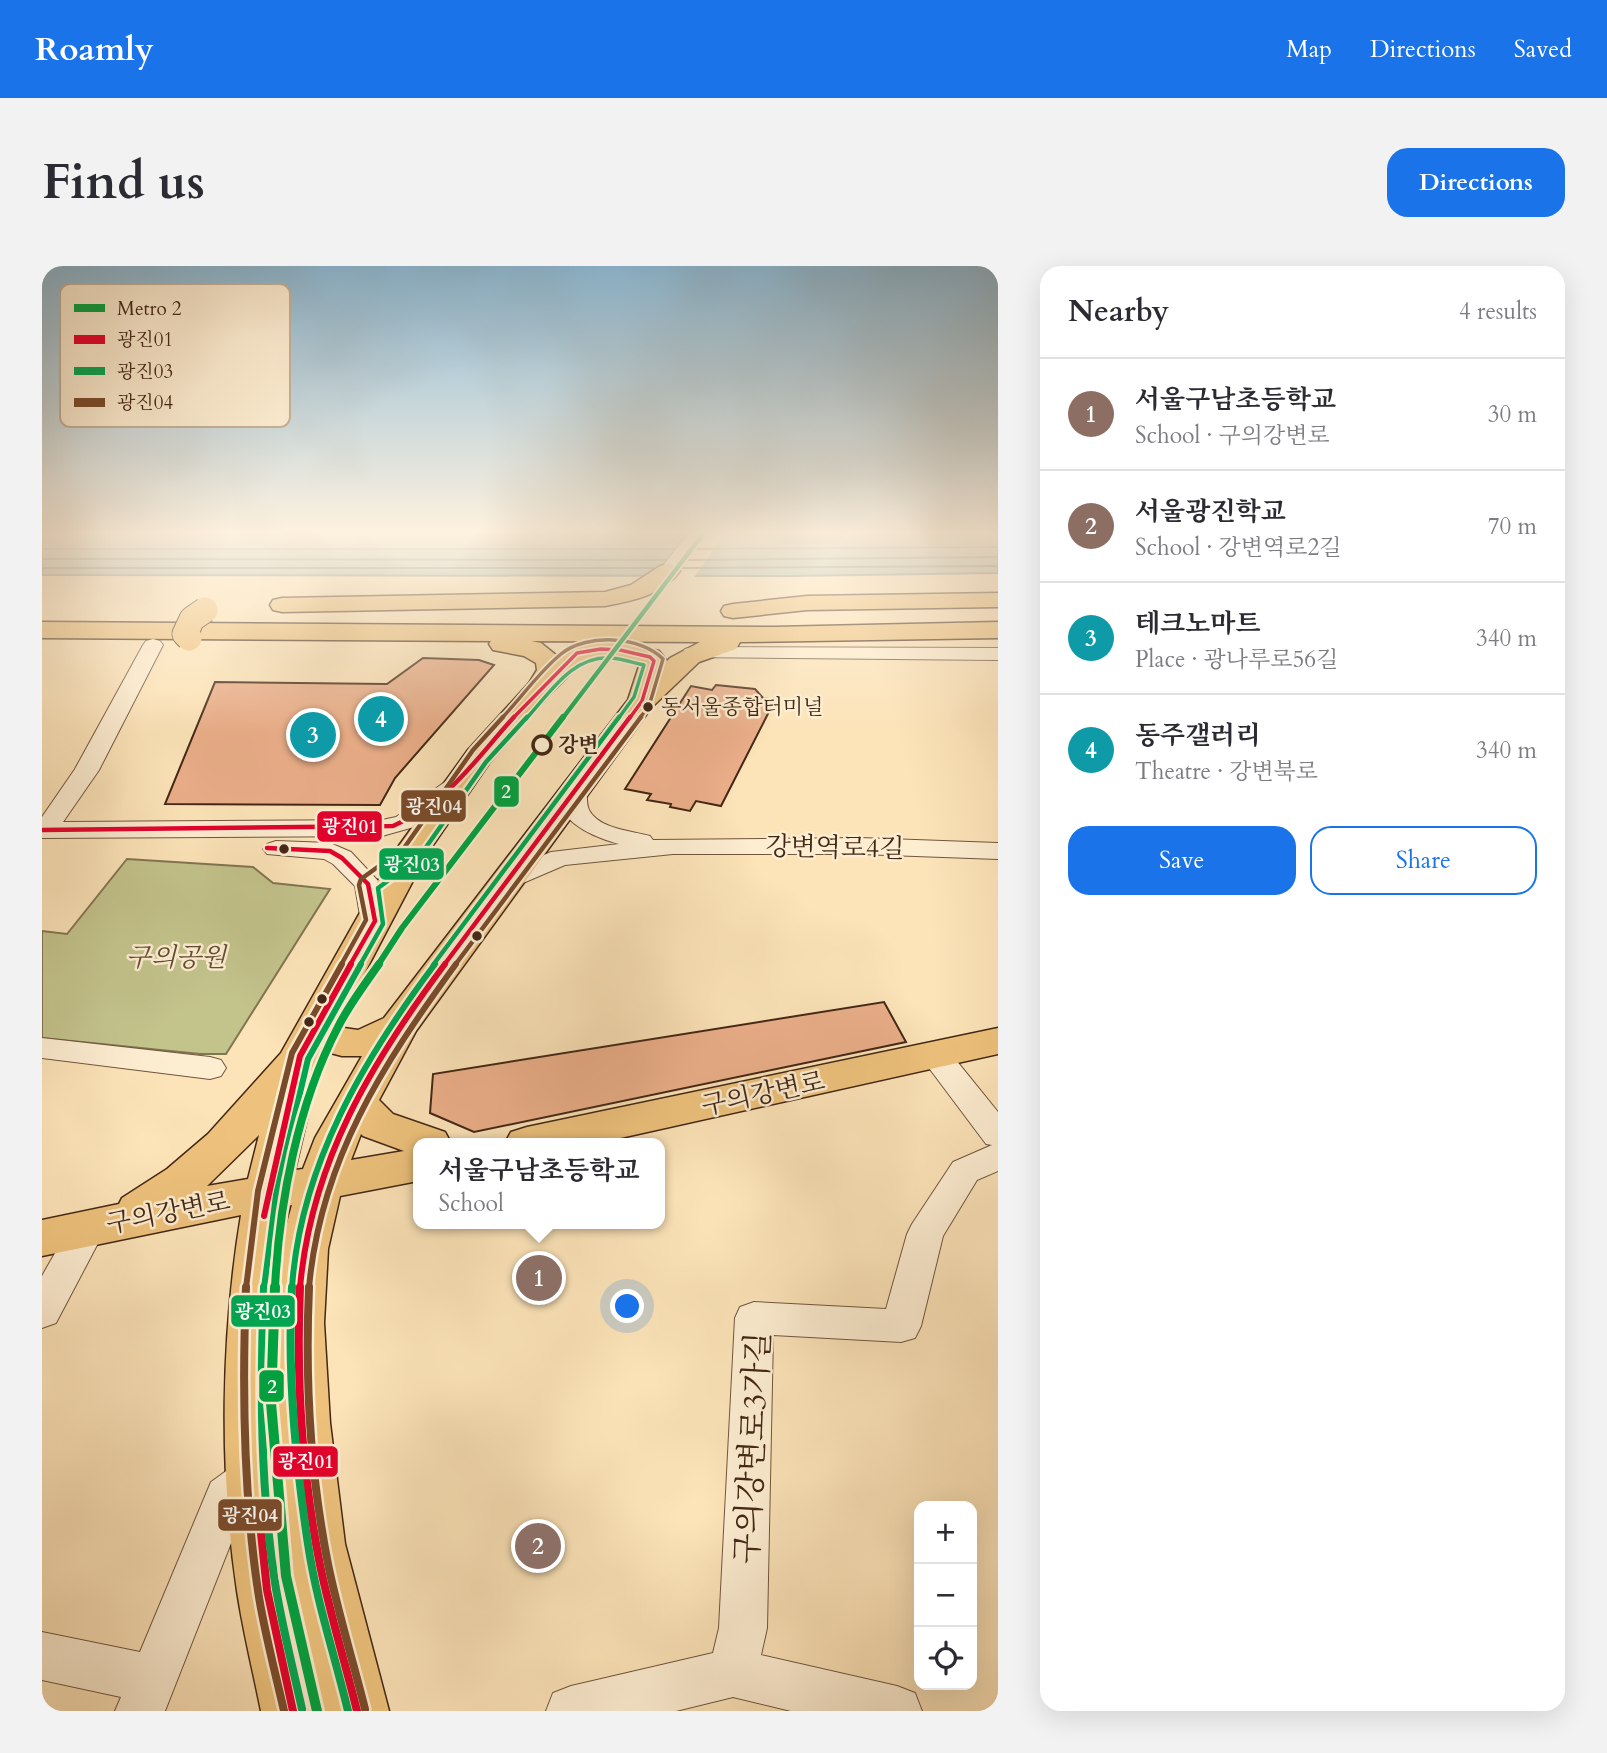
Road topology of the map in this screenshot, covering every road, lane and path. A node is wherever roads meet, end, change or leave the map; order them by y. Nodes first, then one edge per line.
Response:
1 (613, 597) edge
2 (998, 600) edge
3 (256, 605) dead end
4 (282, 605) junction
5 (998, 610) edge
6 (733, 611) junction
7 (42, 616) edge
8 (540, 623) junction
9 (42, 630) edge
10 (998, 630) edge
11 (774, 635) junction
12 (196, 641) junction
13 (146, 642) junction
14 (487, 643) junction
15 (42, 644) edge
16 (692, 653) junction
17 (998, 654) edge
18 (540, 688) junction
19 (642, 701) junction
20 (463, 779) junction
21 (575, 788) junction
22 (43, 834) edge
23 (673, 846) junction
24 (998, 851) edge
25 (507, 880) junction
26 (375, 921) junction
27 (323, 1018) junction
28 (398, 1027) junction
29 (998, 1041) edge
30 (42, 1048) edge
31 (300, 1056) junction
32 (936, 1056) junction
33 (210, 1068) dead end
34 (288, 1108) junction
35 (351, 1112) junction
36 (998, 1135) edge
37 (415, 1138) edge
38 (551, 1138) edge
39 (998, 1156) edge
40 (413, 1166) edge
41 (320, 1184) junction
42 (267, 1193) junction
43 (105, 1224) junction
44 (42, 1238) edge
45 (42, 1312) edge
46 (255, 1475) junction
47 (42, 1656) edge
48 (733, 1674) junction
49 (146, 1695) edge
50 (293, 1711) edge
51 (357, 1711) edge
52 (571, 1711) edge
53 (897, 1711) edge

1 - 4 main road
2 - 6 main road
3 - 4 main road
4 - 8 main road
5 - 6 main road
6 - 8 main road
7 - 8 main road
8 - 9 main road
8 - 11 main road
8 - 14 main road
10 - 11 main road
11 - 16 main road
12 - 13 main road
12 - 13 main road, bridge
12 - 14 main road
13 - 15 main road
13 - 22 street
14 - 18 main road
16 - 17 street
16 - 19 main road
18 - 19 main road
18 - 20 main road
19 - 21 main road
20 - 22 street
20 - 26 main road
21 - 23 street, 강변역로4길
21 - 25 main road
22 - 26 street
23 - 24 street, 강변역로4길
23 - 25 street, 강변역로4길
25 - 28 main road
26 - 27 main road
27 - 28 main road
27 - 31 main road
28 - 35 main road
29 - 32 main road, 구의강변로
30 - 33 street
31 - 34 main road
31 - 43 main road
32 - 36 street
32 - 38 main road, 구의강변로
34 - 35 main road
34 - 42 main road
35 - 37 main road
35 - 41 main road
39 - 48 street, 구의강변로3가길
40 - 41 main road, 구의강변로
41 - 42 main road, 구의강변로
41 - 51 main road
42 - 43 main road, 구의강변로
42 - 46 main road
43 - 44 main road, 구의강변로
43 - 45 street
46 - 49 street
46 - 50 main road
47 - 49 street
48 - 52 street
48 - 53 street

